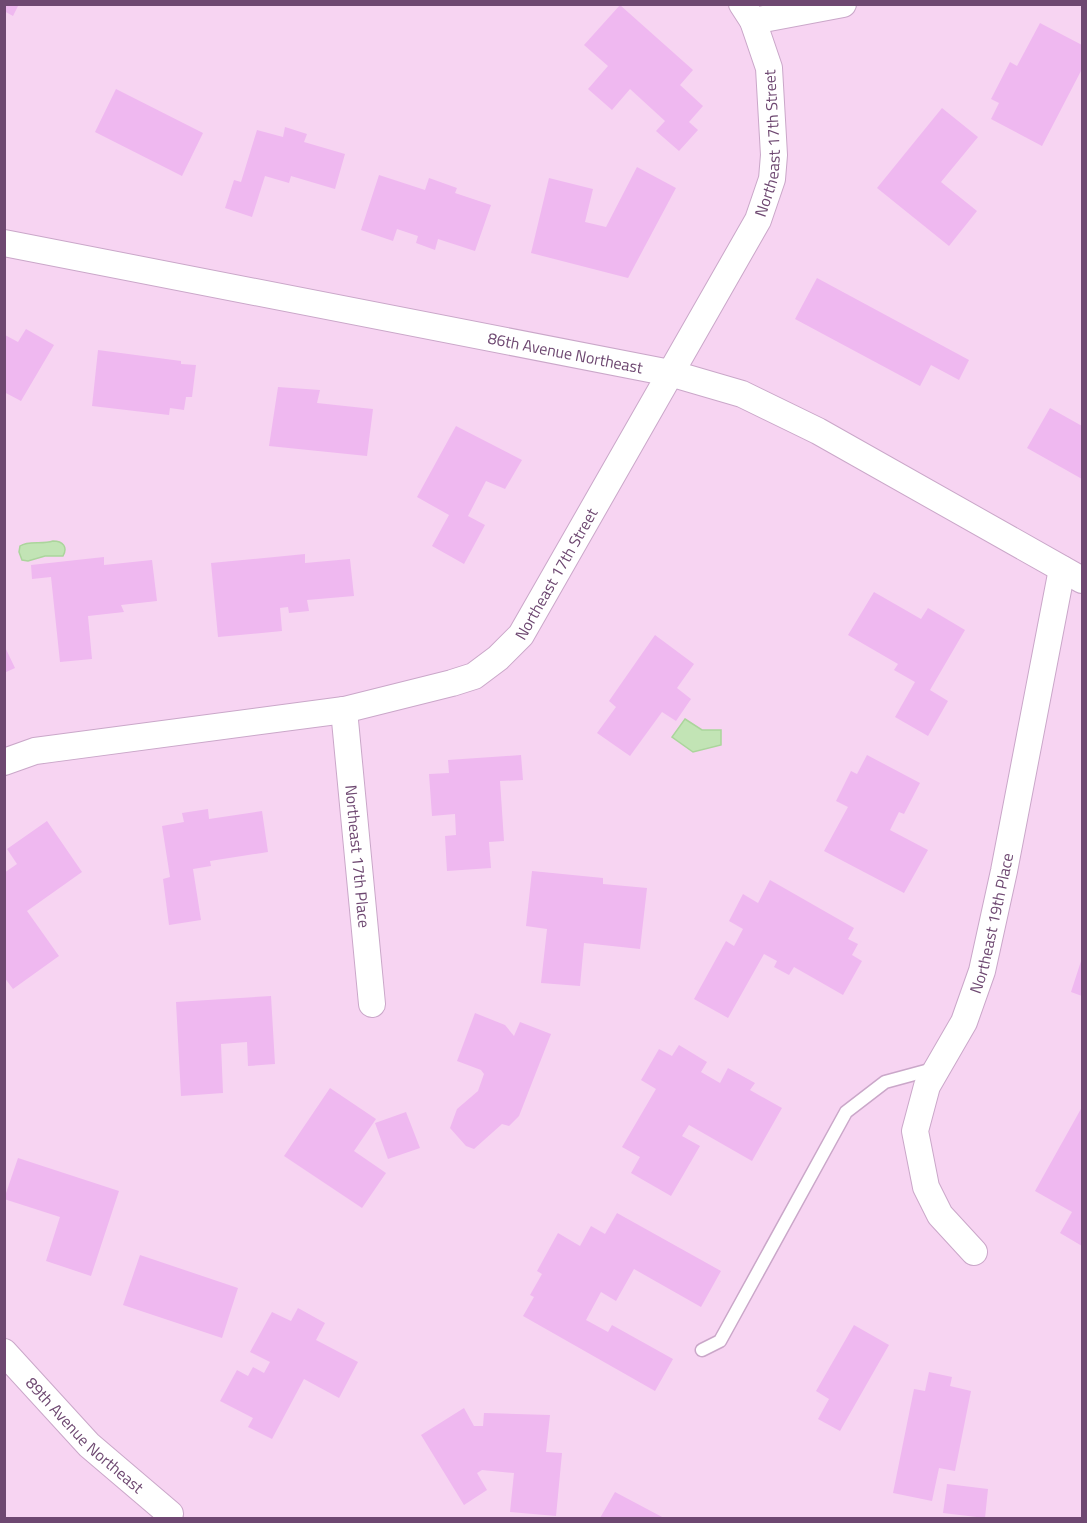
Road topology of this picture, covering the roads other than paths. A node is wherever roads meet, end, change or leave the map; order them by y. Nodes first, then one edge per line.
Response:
1 (843, 4) edge
2 (748, 13) edge
3 (4, 243) edge
4 (670, 374) junction
5 (1072, 575) edge
6 (344, 710) junction
7 (4, 762) edge
8 (372, 1004) dead end
9 (937, 1068) junction
10 (974, 1252) dead end
11 (702, 1350) dead end
12 (4, 1352) edge
13 (170, 1514) dead end

1 - 2 street
2 - 4 street, Northeast 17th Street
3 - 4 street, 86th Avenue Northeast
4 - 5 street, 86th Avenue Northeast
4 - 6 street, Northeast 17th Street
5 - 9 street, Northeast 19th Place
6 - 7 street, Northeast 17th Street
6 - 8 street, Northeast 17th Place
9 - 10 street, Northeast 19th Place
9 - 11 lane
12 - 13 street, 89th Avenue Northeast

